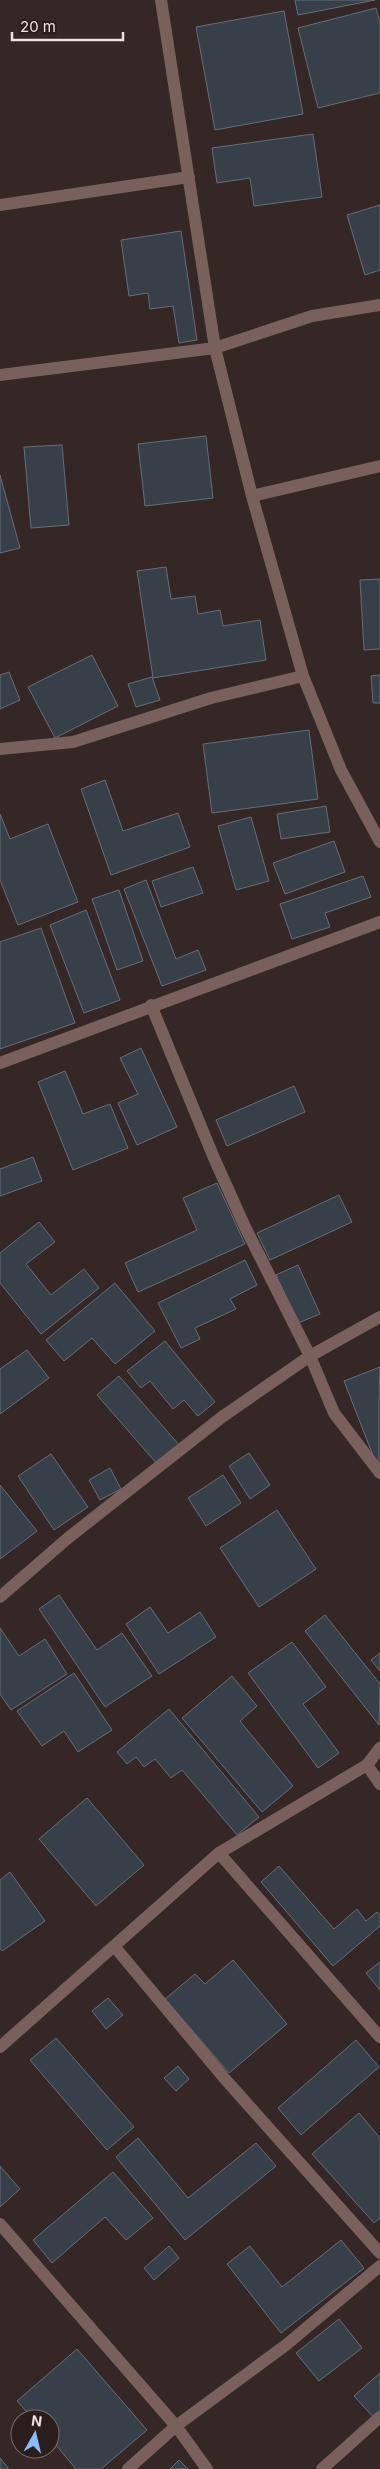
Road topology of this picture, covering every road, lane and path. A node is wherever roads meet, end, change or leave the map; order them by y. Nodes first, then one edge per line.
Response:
1 (161, 0) edge
2 (189, 177) junction
3 (0, 205) edge
4 (380, 305) edge
5 (215, 348) junction
6 (0, 375) edge
7 (380, 466) edge
8 (252, 496) junction
9 (303, 676) junction
10 (0, 749) edge
11 (380, 842) edge
12 (380, 922) edge
13 (151, 1005) junction
14 (0, 1063) edge
15 (380, 1317) edge
16 (310, 1356) junction
17 (380, 1472) edge
18 (0, 1597) edge
19 (380, 1748) edge
20 (366, 1765) junction
21 (380, 1784) edge
22 (219, 1853) junction
23 (114, 1946) junction
24 (380, 2037) edge
25 (0, 2048) edge
26 (0, 2224) edge
27 (380, 2253) edge
28 (380, 2266) edge
29 (380, 2417) edge
30 (176, 2426) junction
31 (128, 2469) edge
32 (207, 2469) edge
33 (322, 2469) edge

1 - 2 street
2 - 3 street
2 - 5 street
4 - 5 street
5 - 6 street
5 - 8 street
7 - 8 street
8 - 9 street
9 - 10 street
9 - 11 street
12 - 13 street
13 - 14 street
13 - 16 street
15 - 16 street
16 - 17 street
16 - 18 street
19 - 20 street
20 - 21 street
20 - 22 street
22 - 23 street
22 - 24 street
23 - 25 street
23 - 27 street
26 - 30 street
28 - 30 street
29 - 33 street
30 - 31 street
30 - 32 street

